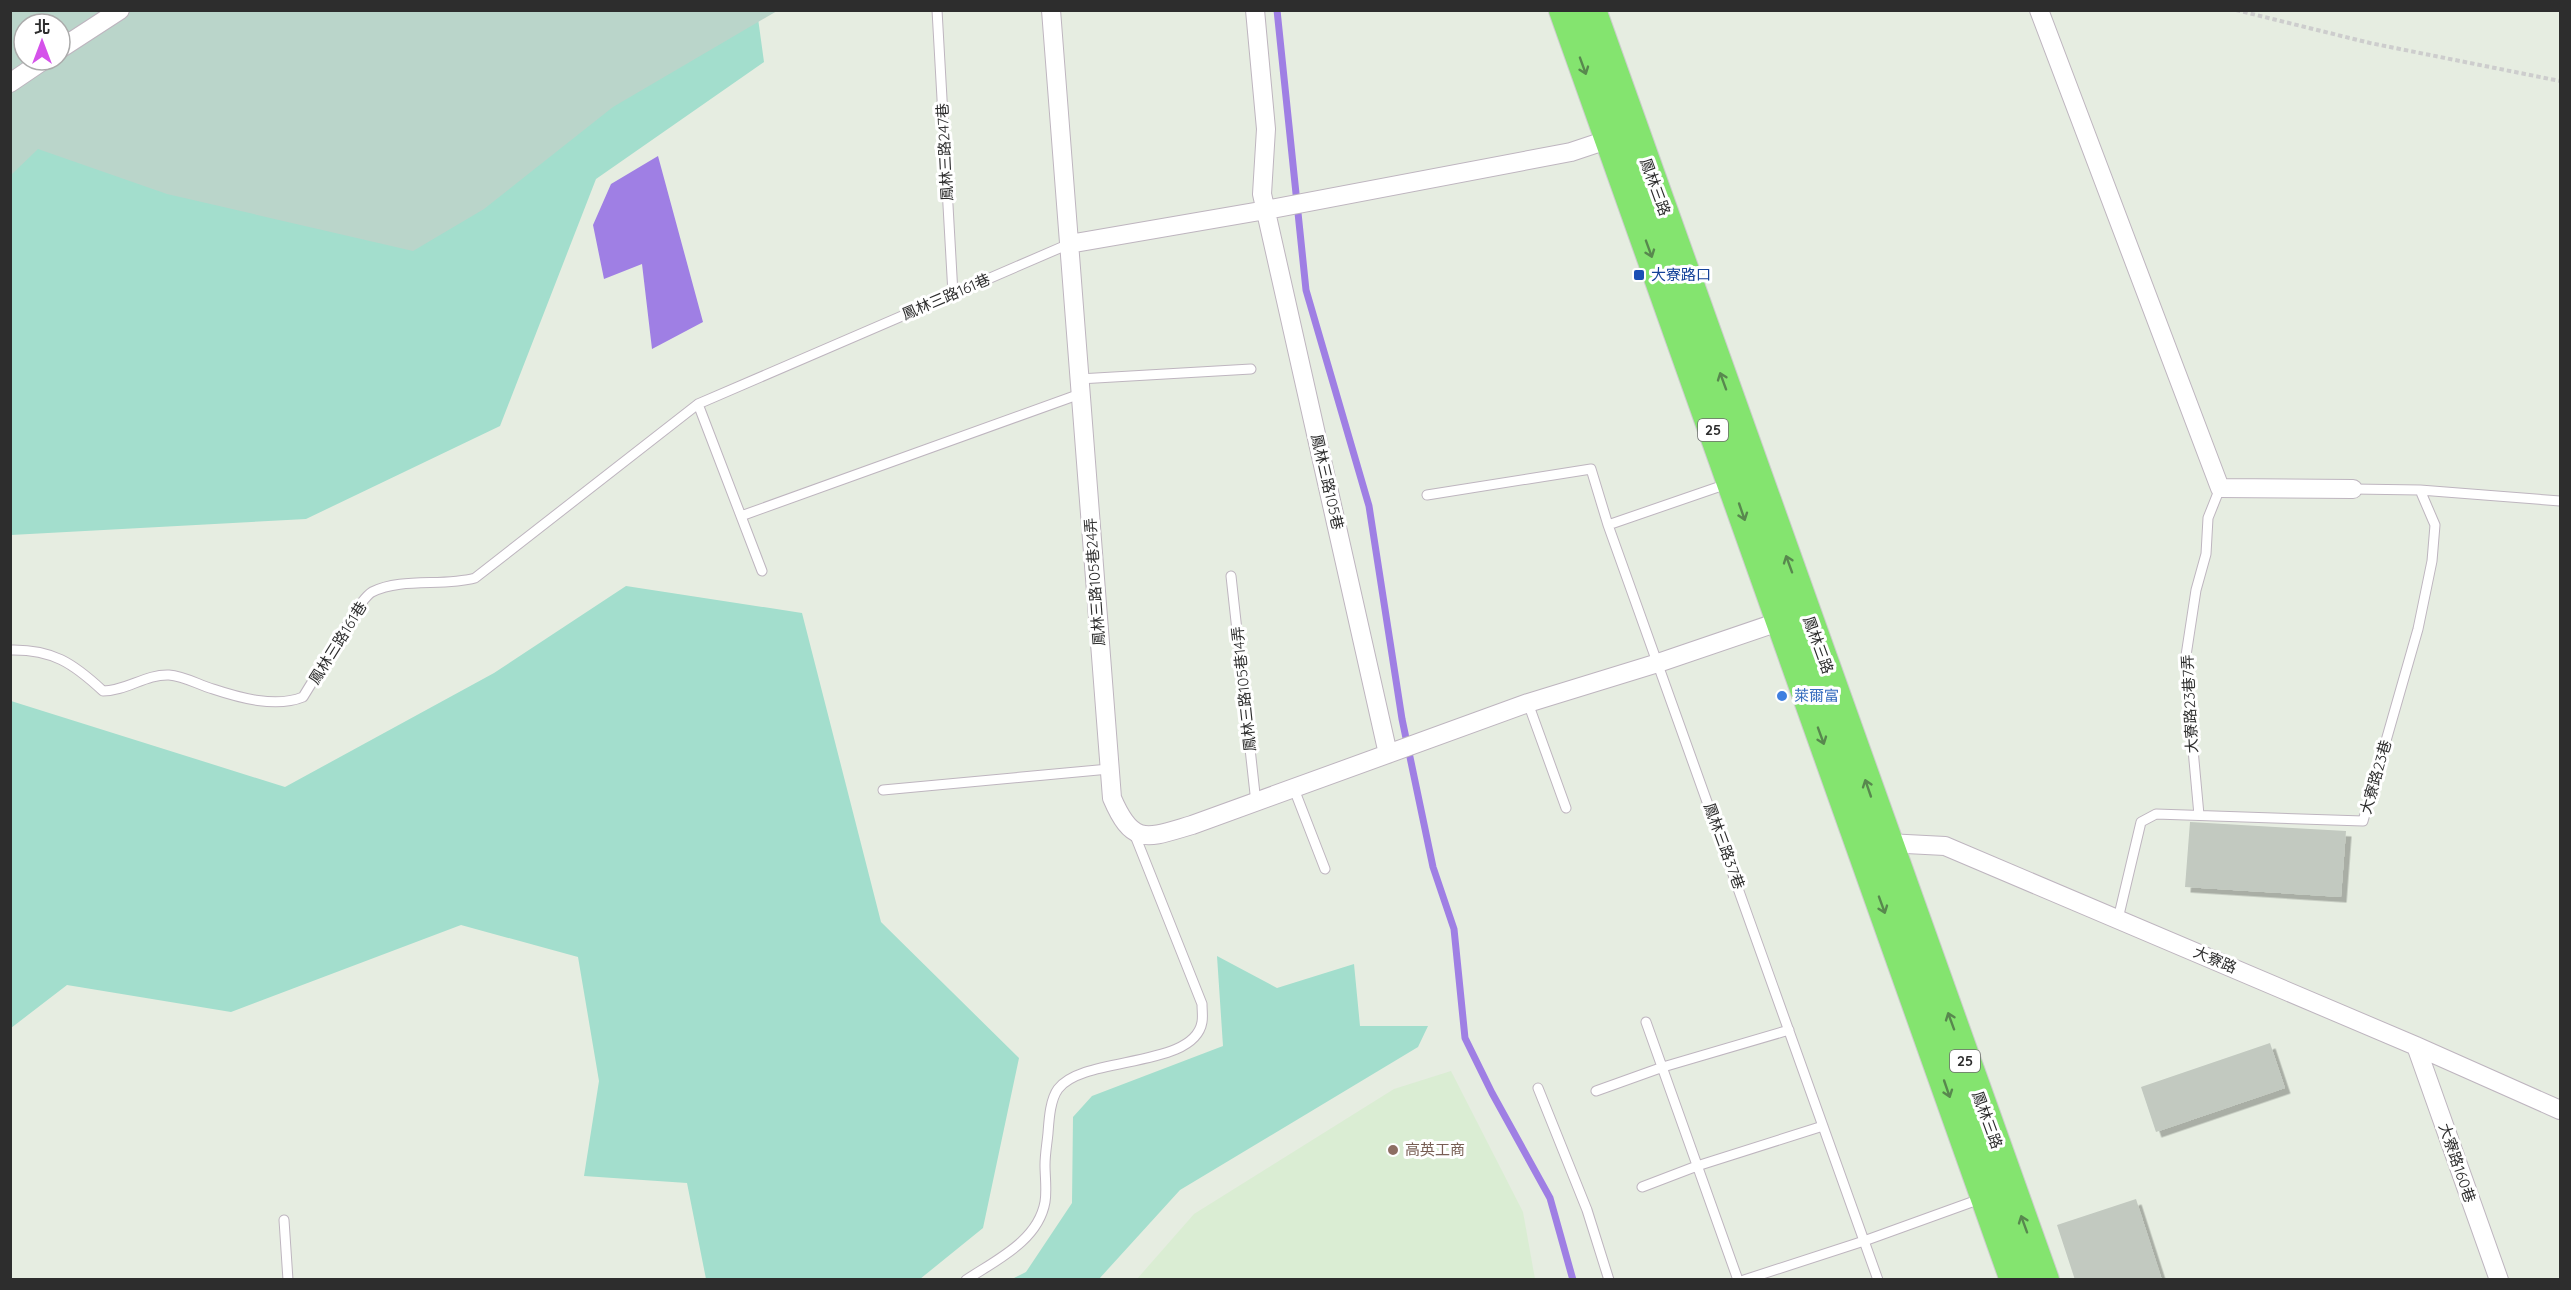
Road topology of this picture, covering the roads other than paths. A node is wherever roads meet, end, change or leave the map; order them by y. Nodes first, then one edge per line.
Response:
1 (120, 10) edge
2 (937, 10) edge
3 (1051, 10) edge
4 (1255, 10) edge
5 (1564, 10) edge
6 (1591, 10) edge
7 (2039, 10) edge
8 (72, 41) edge
9 (26, 72) edge
10 (10, 83) edge
11 (1622, 135) junction
12 (1271, 209) junction
13 (1069, 244) junction
14 (953, 294) junction
15 (1251, 369) dead end
16 (1080, 386) junction
17 (698, 404) junction
18 (1732, 483) junction
19 (2220, 488) junction
20 (2353, 489) joint
21 (2420, 490) junction
22 (1427, 495) dead end
23 (2560, 501) edge
24 (741, 516) junction
25 (1608, 525) junction
26 (762, 572) dead end
27 (1231, 576) dead end
28 (1793, 616) junction
29 (10, 650) edge
30 (1658, 663) junction
31 (1528, 704) junction
32 (1393, 753) junction
33 (1109, 769) junction
34 (1294, 789) junction
35 (883, 790) dead end
36 (1256, 803) junction
37 (1566, 808) dead end
38 (2199, 815) junction
39 (1134, 833) junction
40 (1875, 846) junction
41 (1325, 869) dead end
42 (2118, 919) junction
43 (1646, 1022) dead end
44 (1789, 1030) junction
45 (2416, 1046) junction
46 (1663, 1067) junction
47 (1538, 1088) dead end
48 (1596, 1091) dead end
49 (2560, 1110) edge
50 (1823, 1126) junction
51 (1697, 1166) junction
52 (1642, 1187) dead end
53 (1985, 1197) junction
54 (284, 1220) dead end
55 (1864, 1241) junction
56 (288, 1280) edge
57 (966, 1280) edge
58 (1609, 1280) edge
59 (1738, 1280) edge
60 (1744, 1280) edge
61 (1878, 1280) edge
62 (2015, 1280) edge
63 (2044, 1280) edge
64 (2499, 1280) edge

1 - 8 street
2 - 14 lane, 鳳林三路247巷
3 - 13 street
4 - 12 street, 鳳林三路105巷
5 -> 11 main road, 鳳林三路 / 25
6 - 11 main road, 鳳林三路 / 25
7 - 19 street
9 - 10 street
11 - 12 street
11 -> 18 main road, 鳳林三路 / 25
28 -> 11 main road, 鳳林三路 / 25
12 - 13 street
12 - 32 street, 鳳林三路105巷
13 - 14 lane, 鳳林三路161巷
13 - 16 street
14 - 17 lane, 鳳林三路161巷
15 - 16 lane
16 - 24 lane
16 - 33 street, 鳳林三路105巷24弄
17 - 24 lane
17 - 29 lane, 鳳林三路161巷
18 - 25 lane
18 -> 28 main road, 鳳林三路 / 25
19 - 20 street
19 - 38 lane, 大寮路23巷7弄
20 - 21 lane
21 - 23 lane
21 - 38 lane, 大寮路23巷
22 - 25 lane
24 - 26 lane
25 - 30 lane
27 - 36 lane, 鳳林三路105巷14弄
28 - 30 street
28 - 40 main road, 鳳林三路 / 25
30 - 31 street
30 - 44 lane, 鳳林三路37巷
31 - 32 street
31 - 37 lane
32 - 34 street
33 - 35 lane
33 - 39 street, 鳳林三路105巷24弄
34 - 36 street
34 - 41 lane
36 - 39 street
38 - 42 lane, 大寮路23巷
39 - 57 lane
40 - 42 street, 大寮路
40 -> 53 main road, 鳳林三路 / 25
63 -> 40 main road, 鳳林三路 / 25
42 - 45 street, 大寮路
43 - 46 lane
44 - 46 lane
44 - 50 lane, 鳳林三路37巷
45 - 49 street, 大寮路
45 - 64 street, 大寮路160巷
46 - 48 lane
46 - 51 lane
47 - 58 lane
50 - 51 lane
50 - 55 lane, 鳳林三路37巷
51 - 52 lane
51 - 59 lane
53 - 55 lane
53 - 62 main road, 鳳林三路 / 25
54 - 56 lane
55 - 60 lane
55 - 61 lane, 鳳林三路37巷

